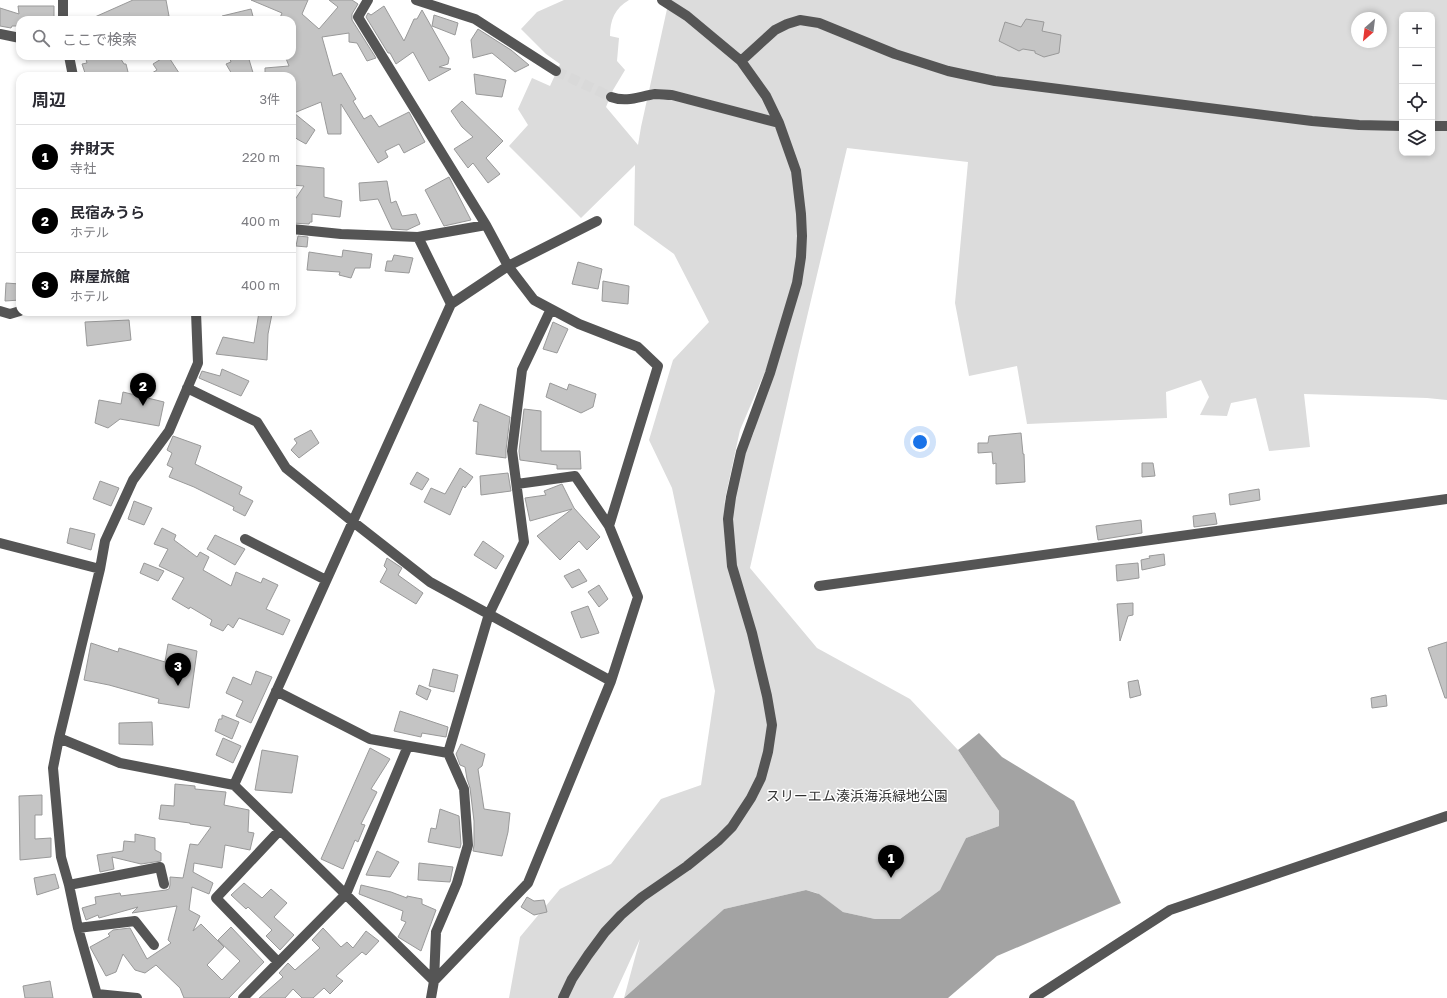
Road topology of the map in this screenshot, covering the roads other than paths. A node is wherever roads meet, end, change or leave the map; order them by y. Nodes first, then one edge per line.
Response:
1 (63, 0) edge
2 (368, 0) edge
3 (416, 0) edge
4 (662, 0) edge
5 (64, 16) edge
6 (0, 34) edge
7 (16, 37) edge
8 (70, 60) edge
9 (741, 61) junction
10 (556, 71) tunnel mouth
11 (72, 72) edge
12 (611, 97) tunnel mouth
13 (779, 123) junction
14 (1399, 126) edge
15 (1435, 126) edge
16 (1447, 126) edge
17 (597, 221) dead end
18 (486, 225) junction
19 (296, 229) edge
20 (418, 237) junction
21 (508, 266) junction
22 (451, 304) junction
23 (551, 309) junction
24 (0, 311) edge
25 (16, 312) edge
26 (196, 316) edge
27 (187, 388) junction
28 (517, 484) junction
29 (1447, 499) edge
30 (352, 521) junction
31 (609, 526) junction
32 (245, 539) dead end
33 (0, 543) edge
34 (100, 569) junction
35 (326, 580) junction
36 (819, 586) dead end
37 (489, 614) junction
38 (612, 681) junction
39 (276, 691) junction
40 (59, 738) junction
41 (408, 746) junction
42 (448, 753) junction
43 (234, 785) junction
44 (1447, 816) edge
45 (280, 830) junction
46 (164, 884) dead end
47 (69, 885) junction
48 (346, 894) junction
49 (78, 928) junction
50 (154, 945) dead end
51 (278, 962) junction
52 (434, 981) junction
53 (97, 996) edge
54 (137, 998) edge
55 (242, 998) edge
56 (431, 998) edge
57 (563, 998) edge
58 (1034, 998) edge

1 - 5 street
2 - 18 street
3 - 10 street
4 - 9 street
6 - 7 street
8 - 11 street
9 - 13 street
9 - 14 street
12 - 13 street
13 - 57 street
15 - 16 street
17 - 21 street
18 - 20 street
18 - 21 street
19 - 20 street
20 - 22 street
21 - 22 street
21 - 23 street
22 - 30 street
23 - 28 street
23 - 31 street
24 - 25 street
26 - 27 street
27 - 30 street
27 - 34 street
28 - 31 street
28 - 37 street
29 - 36 street
30 - 35 street
30 - 37 street
31 - 38 street
32 - 35 street
33 - 34 street
34 - 40 street
35 - 39 street
37 - 38 street
37 - 42 street
38 - 52 street
39 - 41 street
39 - 43 street
40 - 43 street
40 - 47 street
41 - 42 street
41 - 48 street
42 - 52 street
43 - 45 street
44 - 58 street
45 - 48 street
45 - 51 street
46 - 47 street
47 - 49 street
48 - 51 street
48 - 52 street
49 - 50 street
49 - 53 street
51 - 55 street
52 - 56 street
53 - 54 street

